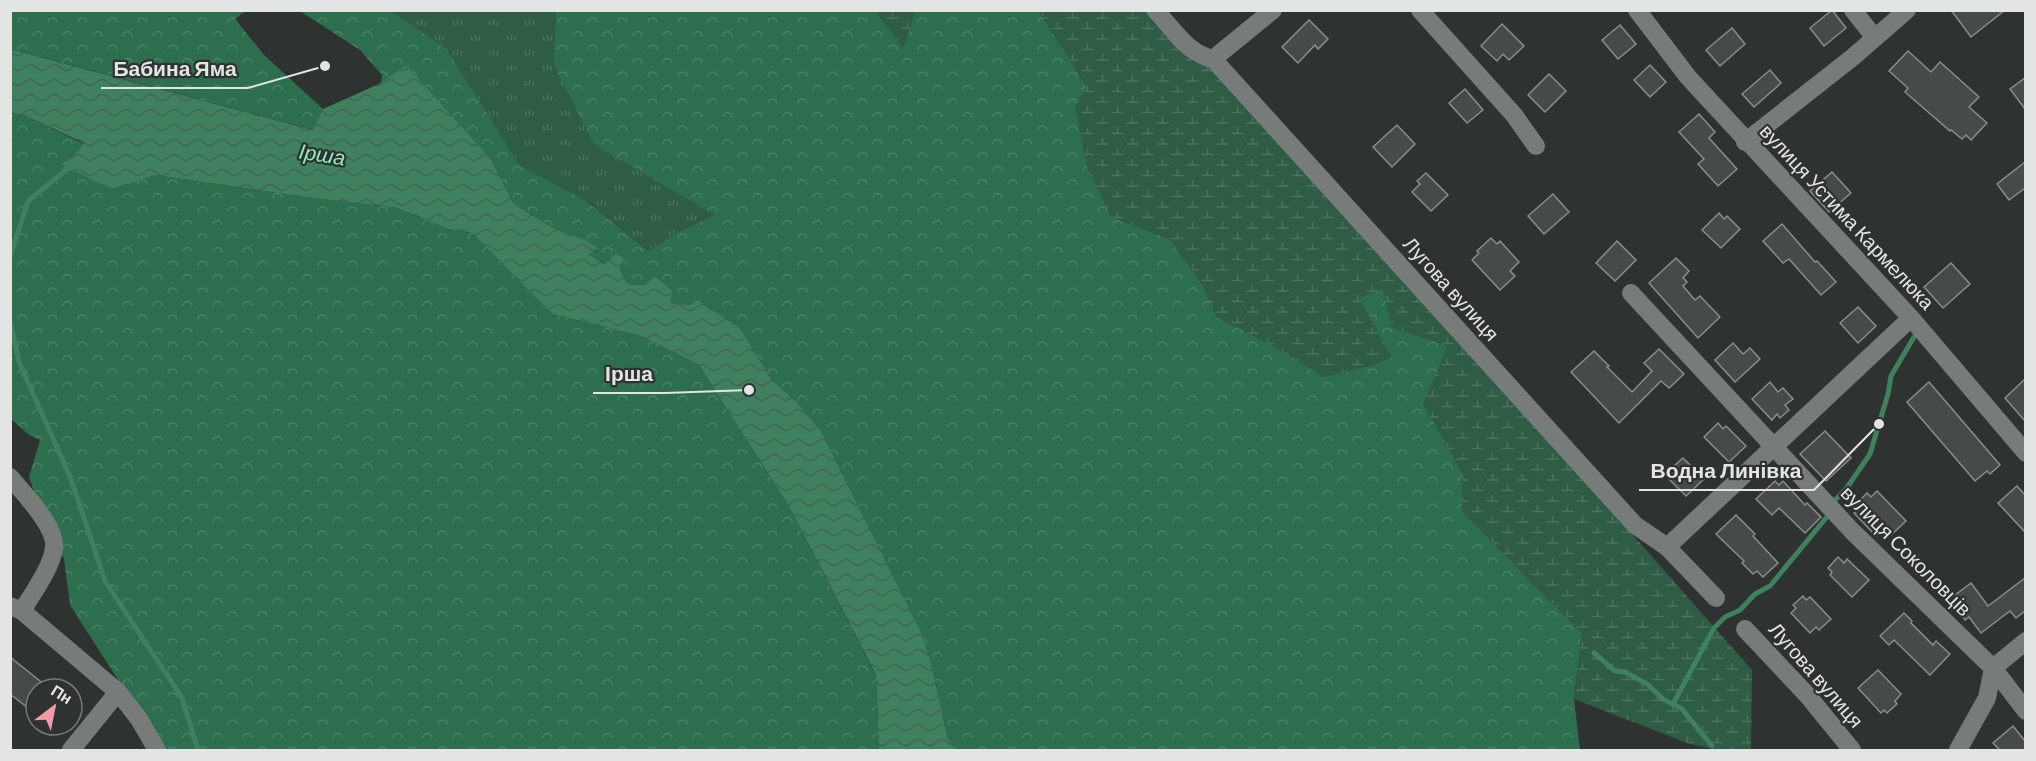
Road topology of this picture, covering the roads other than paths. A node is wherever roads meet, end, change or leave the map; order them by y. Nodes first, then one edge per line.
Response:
1 (1155, 10) edge
2 (1273, 10) edge
3 (1419, 10) edge
4 (1637, 10) edge
5 (1853, 10) edge
6 (1907, 10) edge
7 (1875, 38) junction
8 (1214, 59) junction
9 (1745, 142) junction
10 (1536, 146) dead end
11 (1631, 293) dead end
12 (1911, 318) junction
13 (1772, 447) junction
14 (2025, 453) edge
15 (10, 477) edge
16 (1667, 547) junction
17 (1716, 598) dead end
18 (16, 608) edge
19 (1745, 629) dead end
20 (2025, 641) edge
21 (1993, 668) junction
22 (117, 692) junction
23 (2025, 711) edge
24 (71, 750) edge
25 (157, 750) edge
26 (1852, 750) edge
27 (1958, 750) edge

1 - 8 street, Лугова вулиця
2 - 8 street
3 - 10 street
4 - 9 street, вулиця Устима Кармелюка
5 - 7 street
6 - 7 street
7 - 9 street
8 - 16 street, Лугова вулиця
9 - 12 street, вулиця Устима Кармелюка
11 - 13 street, вулиця Соколовців
12 - 13 street
12 - 14 street, вулиця Устима Кармелюка
13 - 16 street
13 - 21 street, вулиця Соколовців
15 - 18 street
16 - 17 street, Лугова вулиця
18 - 22 street
19 - 26 street, Лугова вулиця
20 - 21 street
21 - 23 street, вулиця Соколовців
21 - 27 street
22 - 24 street
22 - 25 street

